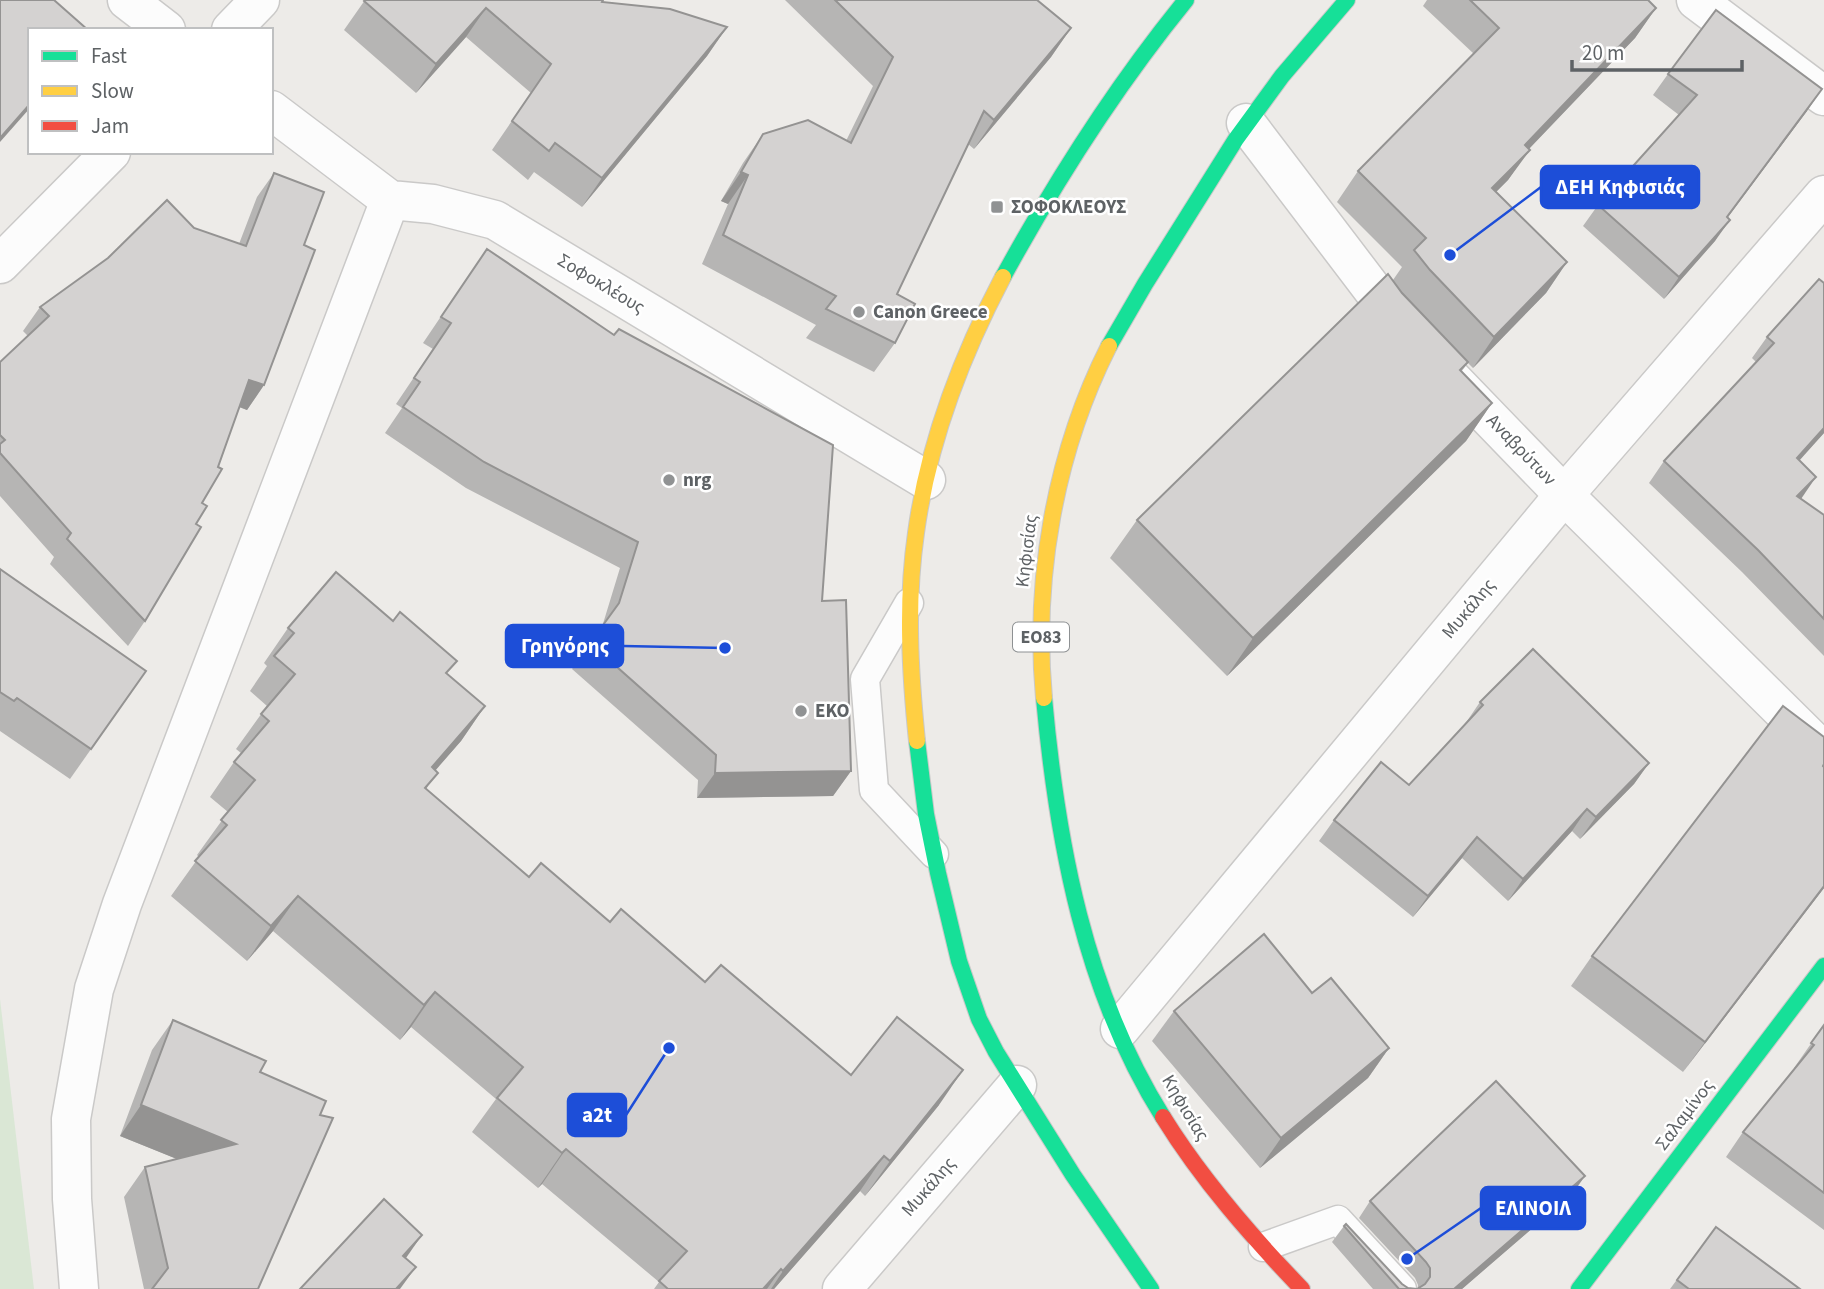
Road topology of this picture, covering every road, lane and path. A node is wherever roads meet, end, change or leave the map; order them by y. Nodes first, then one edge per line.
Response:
1 (127, 0) edge
2 (260, 0) edge
3 (1186, 0) edge
4 (1347, 0) edge
5 (1696, 0) edge
6 (163, 28) edge
7 (233, 28) edge
8 (1824, 96) edge
9 (273, 112) edge
10 (1246, 123) junction
11 (109, 154) edge
12 (1824, 195) edge
13 (390, 200) junction
14 (0, 264) edge
15 (926, 480) junction
16 (1564, 495) junction
17 (912, 597) junction
18 (1824, 752) edge
19 (934, 855) junction
20 (1824, 966) edge
21 (1120, 1029) junction
22 (1017, 1085) junction
23 (1262, 1247) junction
24 (79, 1289) edge
25 (842, 1289) edge
26 (1151, 1289) edge
27 (1302, 1289) edge
28 (1402, 1289) edge
29 (1579, 1289) edge

1 - 6 street
2 - 7 street
3 - 15 main road
4 - 10 main road, Κηφισίας / ΕΟ83
5 - 8 street
9 - 13 street
10 - 16 street, Αναβρύτων
10 - 21 main road, Κηφισίας / ΕΟ83
11 - 14 street
12 - 16 street, Μυκάλης
13 - 15 street, Σοφοκλέους
13 - 24 street
15 - 17 main road
16 - 18 street, Αναβρύτων
16 - 21 street, Μυκάλης
17 - 19 main road
17 - 19 lane
19 - 22 main road
20 - 29 main road, Σαλαμίνος
21 - 23 main road, Κηφισίας / ΕΟ83
22 - 25 street, Μυκάλης
22 - 26 main road
23 - 27 main road, Κηφισίας / ΕΟ83
23 - 28 lane

